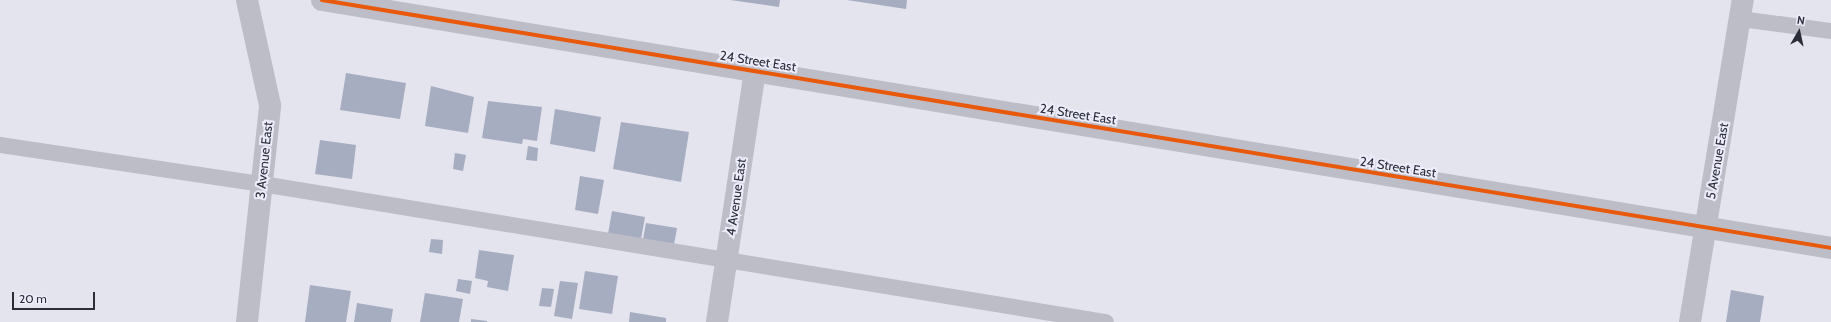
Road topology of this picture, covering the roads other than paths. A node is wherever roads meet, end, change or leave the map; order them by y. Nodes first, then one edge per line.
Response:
1 (247, 0) edge
2 (322, 0) edge
3 (1742, 9) edge
4 (1831, 31) edge
5 (755, 71) junction
6 (0, 145) edge
7 (262, 184) junction
8 (1706, 229) junction
9 (1831, 248) edge
10 (727, 261) junction
11 (247, 322) edge
12 (717, 322) edge
13 (1106, 322) edge
14 (1690, 322) edge

1 - 7 street, 3 Avenue East
2 - 5 street, 24 Street East
3 - 4 lane
3 - 8 street, 5 Avenue East
5 - 8 street, 24 Street East
5 - 10 street, 4 Avenue East
6 - 7 lane
7 - 10 lane
7 - 11 street, 3 Avenue East
8 - 9 street, 24 Street East
8 - 14 street, 5 Avenue East
10 - 12 street, 4 Avenue East
10 - 13 lane

